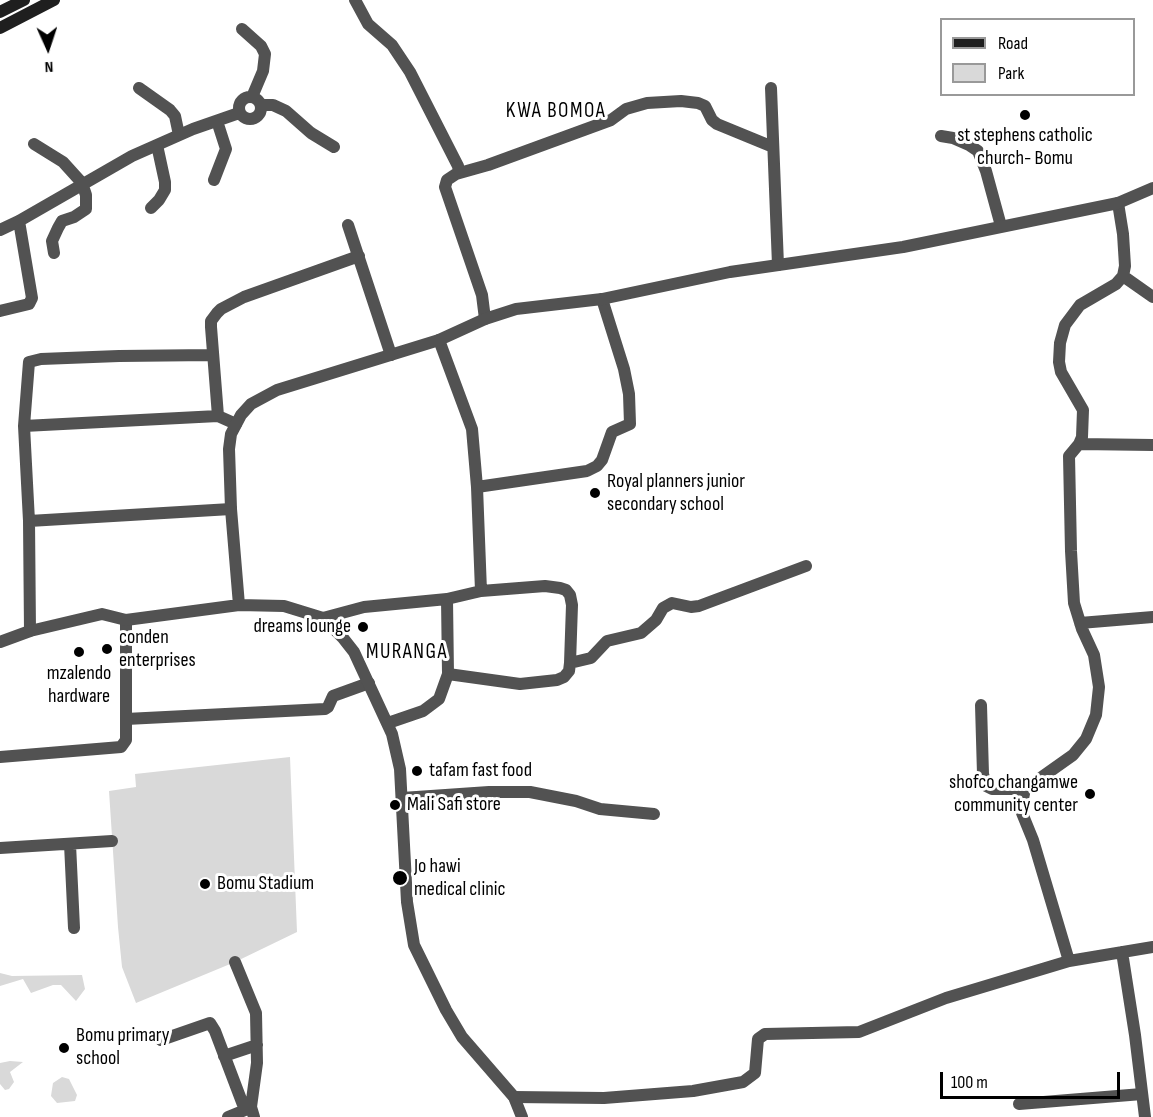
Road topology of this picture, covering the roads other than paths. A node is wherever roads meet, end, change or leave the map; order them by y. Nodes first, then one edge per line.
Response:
1 (24, 0) edge
2 (54, 0) edge
3 (355, 0) edge
4 (0, 12) edge
5 (0, 28) edge
6 (242, 28) dead end
7 (139, 88) dead end
8 (771, 88) dead end
9 (256, 101) junction
10 (239, 113) junction
11 (217, 121) junction
12 (179, 135) junction
13 (941, 136) dead end
14 (34, 144) dead end
15 (157, 145) junction
16 (334, 147) dead end
17 (773, 147) junction
18 (456, 174) junction
19 (214, 180) dead end
20 (82, 183) junction
21 (1153, 188) edge
22 (1118, 203) junction
23 (151, 208) dead end
24 (19, 221) junction
25 (348, 225) dead end
26 (1001, 226) junction
27 (0, 230) edge
28 (54, 252) dead end
29 (359, 256) junction
30 (778, 265) junction
31 (1123, 276) junction
32 (1153, 297) edge
33 (602, 299) junction
34 (0, 311) edge
35 (485, 319) junction
36 (439, 340) junction
37 (391, 354) junction
38 (212, 355) junction
39 (218, 416) junction
40 (236, 424) junction
41 (24, 426) junction
42 (1079, 444) junction
43 (1153, 445) edge
44 (477, 487) junction
45 (231, 509) junction
46 (29, 521) junction
47 (806, 566) dead end
48 (481, 591) junction
49 (447, 599) junction
50 (239, 605) junction
51 (1153, 617) edge
52 (323, 618) junction
53 (126, 620) junction
54 (1080, 623) junction
55 (30, 632) junction
56 (0, 642) edge
57 (570, 663) junction
58 (448, 674) junction
59 (369, 683) junction
60 (981, 705) dead end
61 (126, 718) junction
62 (388, 723) junction
63 (0, 757) edge
64 (1025, 789) junction
65 (402, 798) junction
66 (654, 814) dead end
67 (112, 841) dead end
68 (70, 844) junction
69 (0, 848) edge
70 (75, 928) dead end
71 (1153, 947) edge
72 (1122, 952) junction
73 (1069, 961) junction
74 (235, 962) dead end
75 (161, 1040) dead end
76 (257, 1044) junction
77 (224, 1056) junction
78 (1143, 1094) junction
79 (514, 1097) junction
80 (1019, 1104) dead end
81 (250, 1111) edge
82 (228, 1117) edge
83 (522, 1117) edge
84 (1145, 1117) edge

1 - 4 main road
2 - 5 main road
3 - 18 street
6 - 9 street
7 - 12 street
8 - 17 street
9 - 10 street
9 - 10 street
9 - 16 street
10 - 11 street
11 - 12 street
11 - 19 street
12 - 15 street
13 - 26 street
14 - 20 street
15 - 20 street
15 - 23 street
17 - 18 street
17 - 30 street
18 - 35 street
20 - 24 street
20 - 28 street
21 - 22 street
22 - 26 street
22 - 31 street
24 - 27 street
24 - 34 street
25 - 29 street
26 - 30 street
29 - 37 street
29 - 38 street
30 - 33 street
31 - 32 street
31 - 42 street
33 - 35 street
33 - 44 street
35 - 36 street
36 - 37 street
36 - 44 street
37 - 40 street
38 - 39 street
38 - 41 street
39 - 40 street
39 - 41 street
40 - 45 street
41 - 46 street
42 - 43 street
42 - 54 street
44 - 48 street
45 - 46 street
45 - 50 street
46 - 55 street
47 - 57 street
48 - 49 street
48 - 57 street
49 - 52 street
49 - 58 street
50 - 52 street
50 - 53 street
51 - 54 street
52 - 59 street
53 - 55 street
53 - 61 street
54 - 64 street
55 - 56 street
57 - 58 street
58 - 62 street
59 - 61 street
59 - 62 street
60 - 64 street
61 - 63 street
62 - 65 street
64 - 73 street
65 - 66 street
65 - 79 street
67 - 68 street
68 - 69 street
68 - 70 street
71 - 72 street
72 - 73 street
72 - 78 street
73 - 79 street
74 - 76 street
75 - 77 street
76 - 77 street
76 - 81 street
77 - 81 street
78 - 80 street
78 - 84 street
79 - 83 street
81 - 82 street

